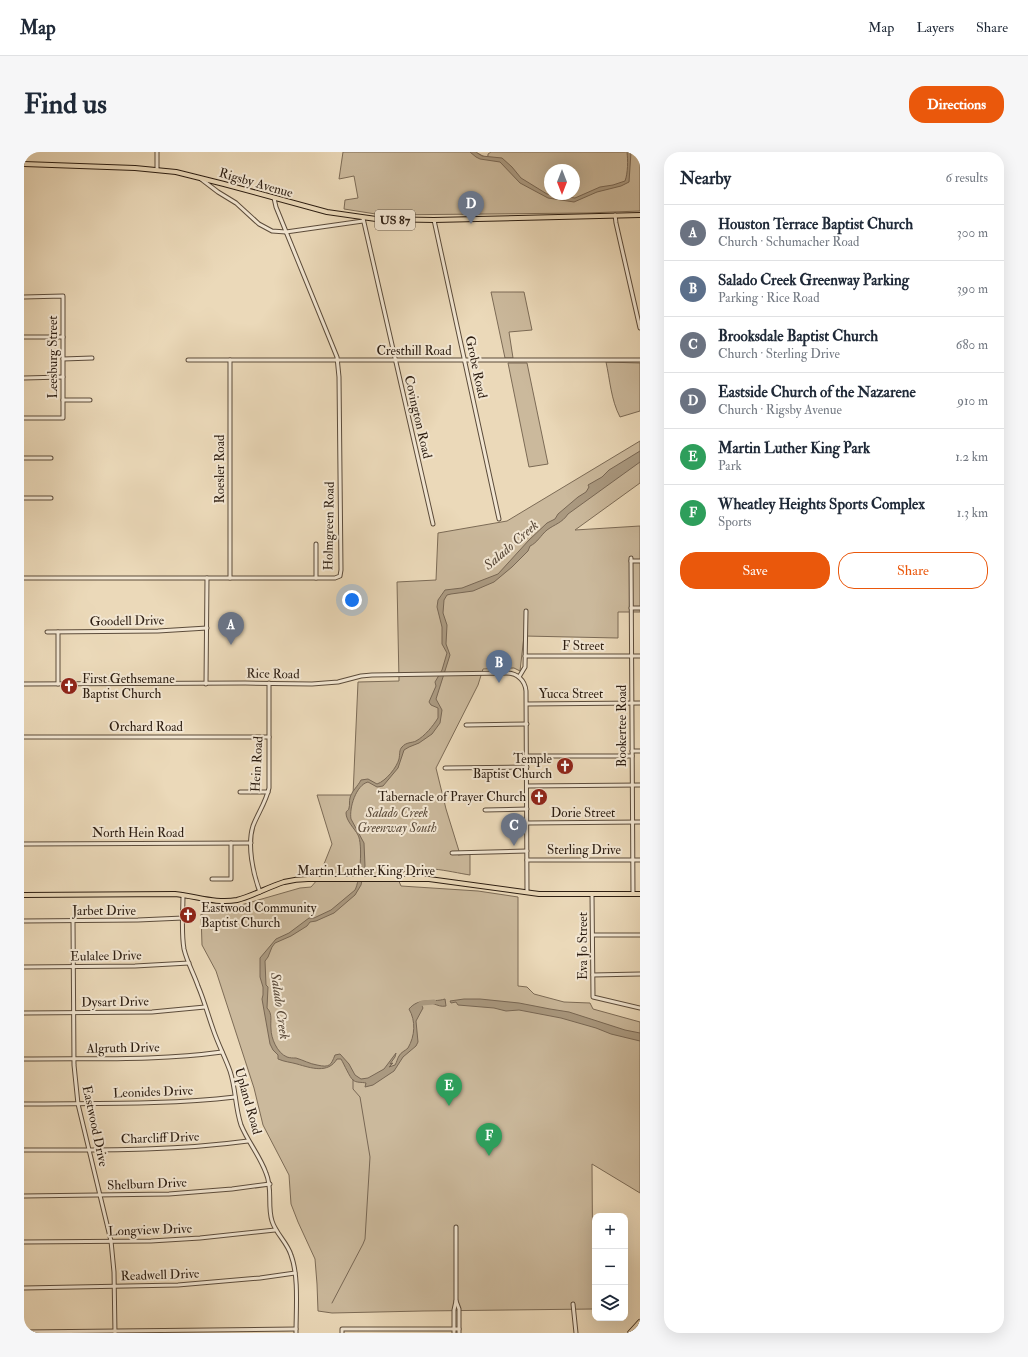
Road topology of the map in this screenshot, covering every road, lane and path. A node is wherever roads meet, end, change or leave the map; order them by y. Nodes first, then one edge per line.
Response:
1 (157, 152) edge
2 (24, 164) edge
3 (157, 170) junction
4 (199, 178) junction
5 (274, 198) junction
6 (615, 215) junction
7 (640, 215) edge
8 (363, 220) junction
9 (434, 220) junction
10 (286, 232) junction
11 (24, 297) edge
12 (640, 328) edge
13 (63, 337) junction
14 (24, 338) edge
15 (92, 358) dead end
16 (63, 359) junction
17 (188, 360) dead end
18 (230, 360) junction
19 (640, 360) edge
20 (338, 361) junction
21 (395, 361) junction
22 (465, 361) junction
23 (63, 377) junction
24 (24, 378) edge
25 (63, 400) junction
26 (90, 400) dead end
27 (24, 418) edge
28 (24, 458) edge
29 (51, 458) dead end
30 (24, 498) edge
31 (50, 498) dead end
32 (499, 519) dead end
33 (433, 524) dead end
34 (316, 544) dead end
35 (640, 561) edge
36 (24, 578) edge
37 (207, 578) junction
38 (230, 578) junction
39 (316, 578) junction
40 (631, 608) junction
41 (640, 608) edge
42 (526, 611) dead end
43 (207, 628) junction
44 (47, 632) dead end
45 (58, 632) junction
46 (525, 656) junction
47 (631, 656) junction
48 (640, 656) edge
49 (519, 677) junction
50 (269, 683) junction
51 (24, 684) edge
52 (58, 684) junction
53 (206, 684) junction
54 (631, 703) junction
55 (640, 703) edge
56 (527, 704) junction
57 (527, 724) junction
58 (466, 725) dead end
59 (269, 737) junction
60 (24, 738) edge
61 (632, 751) junction
62 (640, 751) edge
63 (527, 756) junction
64 (632, 756) junction
65 (527, 766) junction
66 (445, 768) dead end
67 (527, 786) junction
68 (632, 786) junction
69 (640, 786) edge
70 (240, 792) dead end
71 (268, 792) junction
72 (527, 809) junction
73 (485, 810) dead end
74 (632, 822) junction
75 (640, 822) edge
76 (527, 823) junction
77 (231, 843) junction
78 (251, 843) junction
79 (24, 844) edge
80 (527, 851) junction
81 (452, 853) dead end
82 (527, 860) junction
83 (632, 860) junction
84 (640, 860) edge
85 (212, 879) dead end
86 (260, 892) junction
87 (527, 892) junction
88 (592, 894) junction
89 (633, 894) junction
90 (640, 894) edge
91 (24, 895) edge
92 (183, 895) junction
93 (183, 918) junction
94 (24, 921) edge
95 (73, 921) junction
96 (593, 935) junction
97 (640, 935) edge
98 (189, 963) junction
99 (24, 967) edge
100 (73, 967) junction
101 (640, 974) edge
102 (593, 975) junction
103 (205, 1007) junction
104 (640, 1008) edge
105 (73, 1012) junction
106 (24, 1013) edge
107 (222, 1052) junction
108 (73, 1058) junction
109 (24, 1059) edge
110 (235, 1097) junction
111 (24, 1104) edge
112 (78, 1104) junction
113 (248, 1141) junction
114 (24, 1150) edge
115 (89, 1150) junction
116 (270, 1184) junction
117 (24, 1196) edge
118 (100, 1196) junction
119 (456, 1227) dead end
120 (275, 1230) junction
121 (111, 1241) junction
122 (24, 1242) edge
123 (295, 1273) junction
124 (114, 1287) junction
125 (24, 1288) edge
126 (456, 1301) junction
127 (573, 1304) dead end
128 (640, 1322) edge
129 (454, 1329) junction
130 (459, 1329) junction
131 (296, 1331) edge
132 (24, 1332) edge
133 (32, 1332) edge
134 (74, 1332) edge
135 (114, 1332) edge
136 (342, 1333) edge
137 (454, 1333) edge
138 (459, 1333) edge
139 (576, 1333) edge
140 (630, 1333) edge

1 - 3 street
2 - 3 main road, Rigsby Avenue / US 87
3 - 4 main road, Rigsby Avenue / US 87
4 - 5 main road, Rigsby Avenue / US 87
4 - 10 street
5 - 8 main road, Rigsby Avenue / US 87
5 - 10 street, Holmgreen Road
6 - 7 main road, Rigsby Avenue / US 87
6 - 9 main road, Rigsby Avenue / US 87
6 - 12 street
8 - 9 main road, Rigsby Avenue / US 87
8 - 10 street
8 - 21 street, Covington Road
9 - 22 street, Grobe Road
10 - 20 street, Holmgreen Road
11 - 13 street, Leesburg Street
13 - 14 street
13 - 16 street, Leesburg Street
15 - 16 street
16 - 23 street, Leesburg Street
17 - 18 street, Cresthill Road
18 - 20 street, Cresthill Road
18 - 38 street, Roesler Road
19 - 22 street, Cresthill Road
20 - 21 street, Cresthill Road
20 - 39 street, Holmgreen Road
21 - 22 street, Cresthill Road
21 - 33 street, Covington Road
22 - 32 street, Grobe Road
23 - 24 street
23 - 25 street, Leesburg Street
25 - 26 street
25 - 27 street, Leesburg Street
28 - 29 street
30 - 31 street
34 - 39 street
35 - 40 street, Bookertee Road
36 - 37 street, Holmgreen Road
37 - 38 street, Holmgreen Road
37 - 43 street
38 - 39 street, Holmgreen Road
40 - 41 street
40 - 47 street, Bookertee Road
42 - 46 street
43 - 45 street, Goodell Drive
43 - 53 street
44 - 45 street, Goodell Drive
45 - 52 street
46 - 47 street, F Street
46 - 49 street
47 - 48 street, F Street
47 - 54 street, Bookertee Road
49 - 50 street, Rice Road
49 - 56 street
50 - 53 street, Rice Road
50 - 59 street, Hein Road
51 - 52 street, Rice Road
52 - 53 street, Rice Road
54 - 55 street, Yucca Street
54 - 56 street, Yucca Street
54 - 61 street, Bookertee Road
56 - 57 street
57 - 58 street
57 - 63 street
59 - 60 street, Orchard Road
59 - 71 street, Hein Road
61 - 62 street
61 - 64 street, Bookertee Road
63 - 64 street
63 - 65 street
64 - 68 street, Bookertee Road
65 - 66 street
65 - 67 street
67 - 68 street
67 - 72 street
68 - 69 street
68 - 74 street, Bookertee Road
70 - 71 street
71 - 78 street, Hein Road
72 - 73 street
72 - 76 street
74 - 75 street, Dorie Street
74 - 76 street, Dorie Street
74 - 83 street, Bookertee Road
76 - 80 street
77 - 78 street, North Hein Road
77 - 79 street, North Hein Road
77 - 85 street
78 - 86 street, Hein Road
80 - 81 street
80 - 82 street
82 - 83 street, Sterling Drive
82 - 87 street
83 - 84 street, Sterling Drive
83 - 89 street, Bookertee Road
86 - 87 main road, Martin Luther King Drive
86 - 92 main road, Martin Luther King Drive
87 - 88 main road, Martin Luther King Drive
88 - 89 main road, Martin Luther King Drive
88 - 96 street, Eva Jo Street
89 - 90 main road, Martin Luther King Drive
91 - 92 main road, Martin Luther King Drive
92 - 93 street, Upland Road
93 - 95 street, Jarbet Drive
93 - 98 street, Upland Road
94 - 95 street, Jarbet Drive
95 - 100 street, Eastwood Drive
96 - 97 street
96 - 102 street, Eva Jo Street
98 - 100 street, Eulalee Drive
98 - 103 street, Upland Road
99 - 100 street, Eulalee Drive
100 - 105 street, Eastwood Drive
101 - 102 street
102 - 104 street, Eva Jo Street
103 - 105 street, Dysart Drive
103 - 107 street, Upland Road
105 - 106 street, Dysart Drive
105 - 108 street, Eastwood Drive
107 - 108 street, Algruth Drive
107 - 110 street, Upland Road
108 - 109 street, Algruth Drive
108 - 112 street, Eastwood Drive
110 - 112 street, Leonides Drive
110 - 113 street, Upland Road
111 - 112 street, Leonides Drive
112 - 115 street, Eastwood Drive
113 - 115 street, Charcliff Drive
113 - 116 street, Upland Road
114 - 115 street, Charcliff Drive
115 - 118 street, Eastwood Drive
116 - 118 street, Shelburn Drive
116 - 120 street, Upland Road
117 - 118 street, Shelburn Drive
118 - 121 street, Eastwood Drive
119 - 126 street
120 - 121 street, Longview Drive
120 - 123 street, Upland Road
121 - 122 street, Longview Drive
121 - 124 street, Eastwood Drive
123 - 124 street, Readwell Drive
123 - 131 street, Upland Road
124 - 125 street, Readwell Drive
124 - 135 street, Eastwood Drive
126 - 129 street
126 - 130 street
127 - 139 street
128 - 140 highway
129 - 130 street
129 - 136 street
129 - 137 street
130 - 138 street
131 - 135 street
132 - 133 street
133 - 134 street
134 - 135 street

